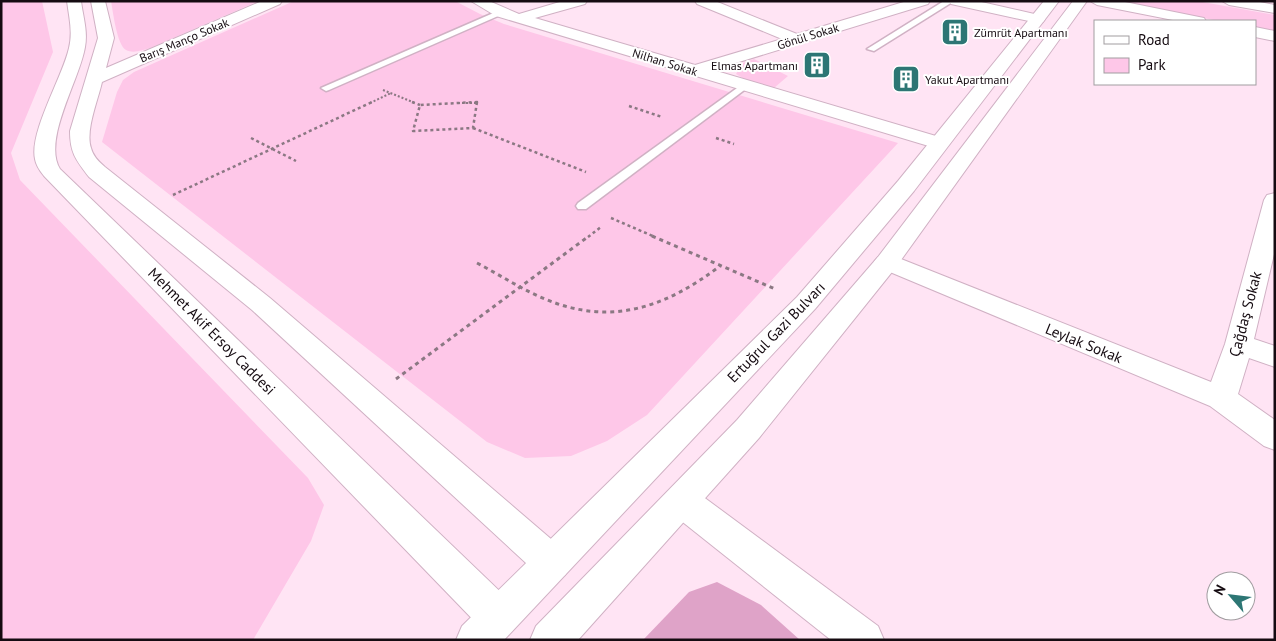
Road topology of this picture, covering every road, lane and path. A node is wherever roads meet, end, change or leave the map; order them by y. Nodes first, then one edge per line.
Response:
1 (74, 1) edge
2 (98, 1) edge
3 (274, 1) edge
4 (478, 1) edge
5 (580, 1) edge
6 (702, 1) edge
7 (923, 1) edge
8 (950, 1) edge
9 (956, 1) edge
10 (1052, 1) edge
11 (1080, 1) edge
12 (1097, 1) edge
13 (1229, 1) edge
14 (1275, 9) edge
15 (501, 13) junction
16 (519, 18) junction
17 (1038, 19) junction
18 (1194, 20) edge
19 (1256, 32) edge
20 (1275, 36) edge
21 (798, 40) junction
22 (871, 49) dead end
23 (693, 71) junction
24 (93, 80) junction
25 (744, 86) junction
26 (326, 88) dead end
27 (391, 93) dead end
28 (473, 128) junction
29 (251, 138) dead end
30 (939, 143) junction
31 (272, 148) junction
32 (296, 161) dead end
33 (615, 182) junction
34 (1275, 200) edge
35 (582, 206) joint
36 (143, 209) junction
37 (612, 219) junction
38 (477, 262) dead end
39 (887, 262) junction
40 (720, 266) junction
41 (521, 286) junction
42 (806, 303) junction
43 (1239, 344) junction
44 (1275, 357) edge
45 (1221, 398) junction
46 (368, 399) junction
47 (1275, 436) edge
48 (682, 501) junction
49 (552, 563) junction
50 (498, 617) junction
51 (476, 640) edge
52 (550, 640) edge
53 (864, 640) edge

1 - 50 street, Mehmet Akif Ersoy Caddesi
2 - 24 street
3 - 24 street, Barış Manço Sokak
4 - 15 street, Nilhan Sokak
5 - 16 street
6 - 21 street
7 - 21 street, Gönül Sokak
8 - 22 lane
9 - 17 street
10 - 17 street, Ertuğrul Gazi Bulvarı
11 - 39 street
12 - 18 street
13 - 14 street
15 - 16 street, Nilhan Sokak
15 - 26 lane
16 - 23 street, Nilhan Sokak
17 - 30 street, Ertuğrul Gazi Bulvarı
19 - 20 street
21 - 23 street, Gönül Sokak
23 - 25 street, Nilhan Sokak
24 - 36 street
25 - 30 street, Nilhan Sokak
25 - 33 lane
27 - 31 path
28 - 28 path
28 - 33 path
29 - 31 path
30 - 42 street, Ertuğrul Gazi Bulvarı
31 - 32 path
31 - 36 path
33 - 35 lane
34 - 43 street, Çağdaş Sokak
35 - 37 path
36 - 46 street
37 - 40 path
37 - 41 path
38 - 41 path
39 - 45 street, Leylak Sokak
39 - 48 street
40 - 41 path
40 - 42 path
41 - 46 path
42 - 49 street, Ertuğrul Gazi Bulvarı
43 - 44 street
43 - 45 street, Çağdaş Sokak
45 - 47 street, Leylak Sokak
46 - 49 street
48 - 52 street
48 - 53 street
49 - 50 street, Ertuğrul Gazi Bulvarı
50 - 51 street, Ertuğrul Gazi Bulvarı

